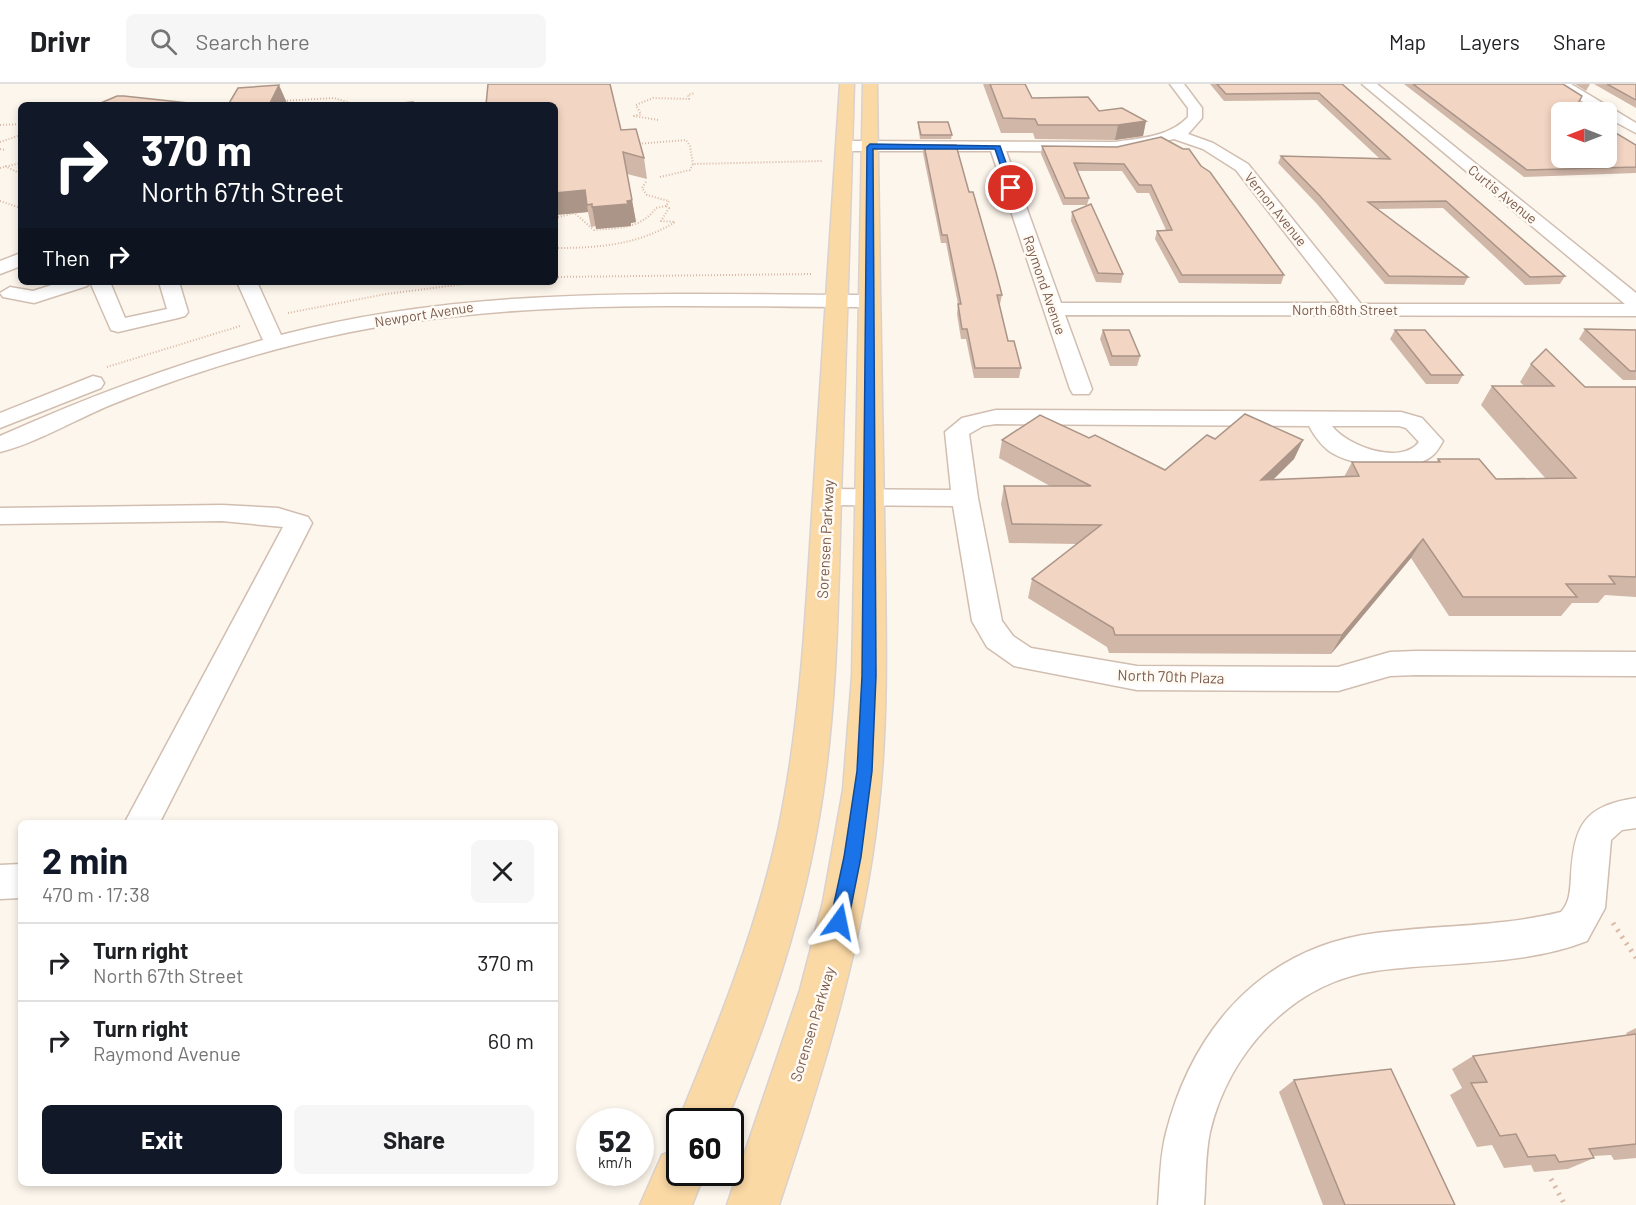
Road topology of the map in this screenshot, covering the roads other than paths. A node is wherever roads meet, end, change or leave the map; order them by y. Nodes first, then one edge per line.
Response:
1 (847, 84) edge
2 (870, 84) edge
3 (1177, 84) edge
4 (1369, 84) edge
5 (1562, 84) edge
6 (1636, 129) edge
7 (1173, 134) junction
8 (845, 146) junction
9 (870, 147) junction
10 (998, 147) junction
11 (18, 260) edge
12 (0, 268) edge
13 (71, 285) edge
14 (101, 285) edge
15 (170, 285) edge
16 (248, 285) edge
17 (847, 289) junction
18 (10, 293) dead end
19 (1636, 303) edge
20 (1054, 309) junction
21 (1355, 309) junction
22 (1636, 310) edge
23 (269, 330) junction
24 (1081, 389) dead end
25 (1316, 418) dead end
26 (0, 421) edge
27 (0, 446) edge
28 (827, 497) junction
29 (869, 497) junction
30 (966, 498) junction
31 (0, 516) edge
32 (31, 516) junction
33 (0, 540) edge
34 (1636, 664) edge
35 (1636, 813) edge
36 (143, 820) edge
37 (18, 881) edge
38 (0, 882) edge
39 (708, 1108) edge
40 (674, 1186) edge
41 (666, 1205) edge
42 (753, 1205) edge
43 (1181, 1205) edge

1 - 8 main road, Sorensen Parkway
2 - 9 main road, Sorensen Parkway
3 - 7 street
4 - 19 street, Curtis Avenue
5 - 6 street
7 - 10 street
7 - 21 street, Vernon Avenue
8 - 9 street
8 - 17 main road, Sorensen Parkway
9 - 10 street
9 - 17 main road, Sorensen Parkway
10 - 20 street, Raymond Avenue
11 - 12 street
13 - 18 street
14 - 15 street
16 - 23 street
17 - 23 street, Newport Avenue
17 - 28 main road, Sorensen Parkway
17 - 29 main road, Sorensen Parkway
20 - 21 street, North 68th Street
20 - 24 street, Raymond Avenue
21 - 22 street, North 68th Street
23 - 26 street, Newport Avenue
23 - 27 street, Newport Avenue
25 - 30 street, North 70th Plaza
28 - 29 street
28 - 39 main road, Sorensen Parkway
29 - 30 street
29 - 42 main road, Sorensen Parkway
30 - 34 street, North 70th Plaza
31 - 32 street
32 - 33 street
32 - 36 street
35 - 43 street
37 - 38 street
40 - 41 main road

